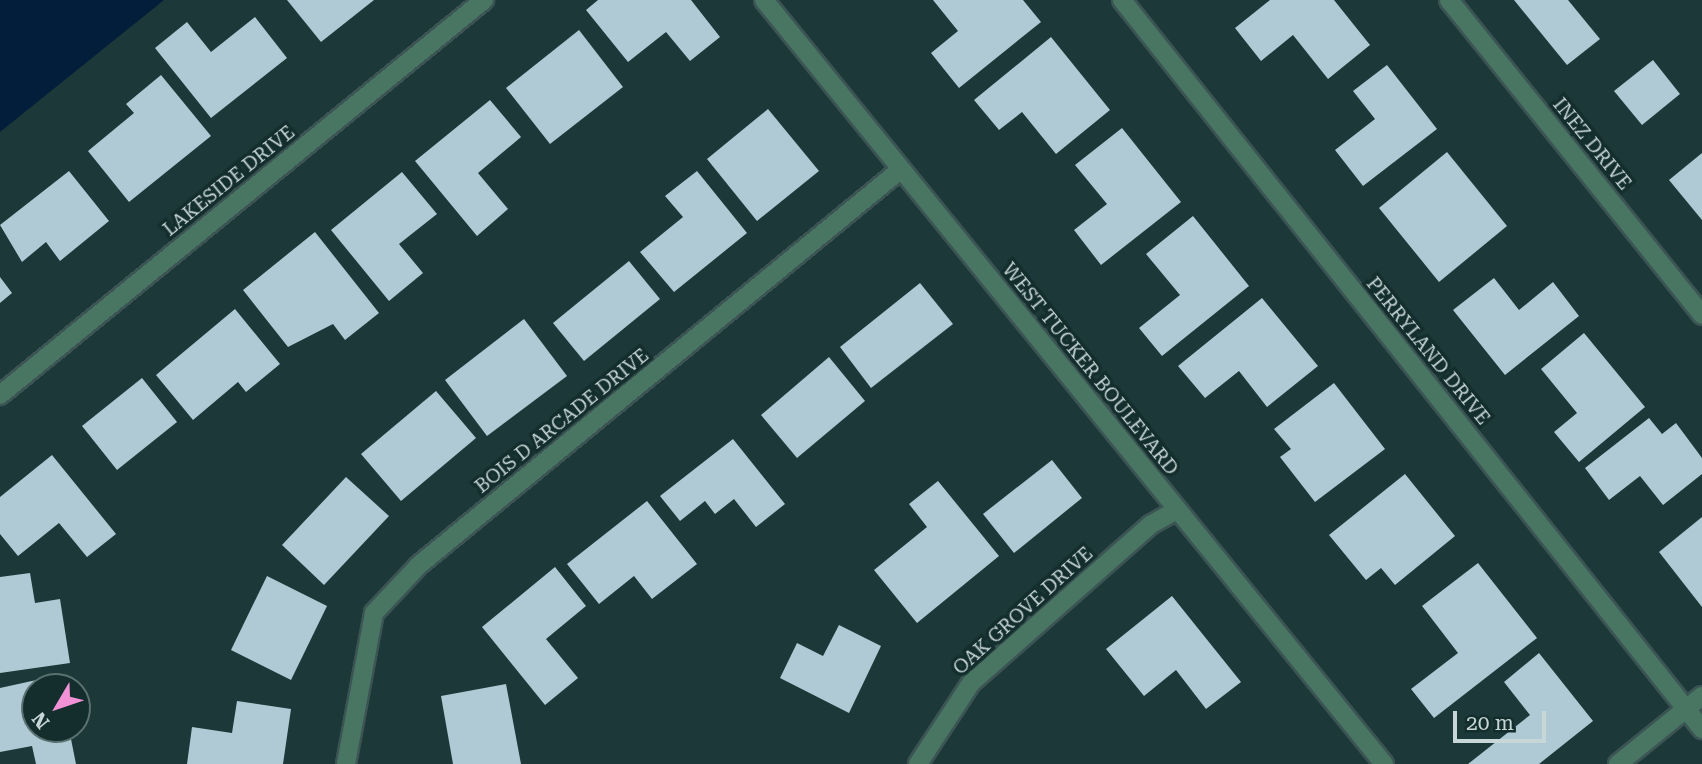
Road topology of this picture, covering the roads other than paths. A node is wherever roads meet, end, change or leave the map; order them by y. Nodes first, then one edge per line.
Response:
1 (484, 0) edge
2 (764, 0) edge
3 (1122, 0) edge
4 (1449, 0) edge
5 (900, 170) junction
6 (1702, 315) edge
7 (0, 395) edge
8 (1177, 510) junction
9 (1702, 696) edge
10 (1686, 709) junction
11 (1702, 729) edge
12 (346, 764) edge
13 (918, 764) edge
14 (1384, 764) edge
15 (1618, 764) edge

1 - 7 street, LAKESIDE DRIVE
2 - 5 street, WEST TUCKER BOULEVARD
3 - 10 street, PERRYLAND DRIVE
4 - 6 street, INEZ DRIVE
5 - 8 street, WEST TUCKER BOULEVARD
5 - 12 street, BOIS D ARCADE DRIVE
8 - 13 street, OAK GROVE DRIVE
8 - 14 street, WEST TUCKER BOULEVARD
9 - 10 street
10 - 11 street, PERRYLAND DRIVE
10 - 15 street

